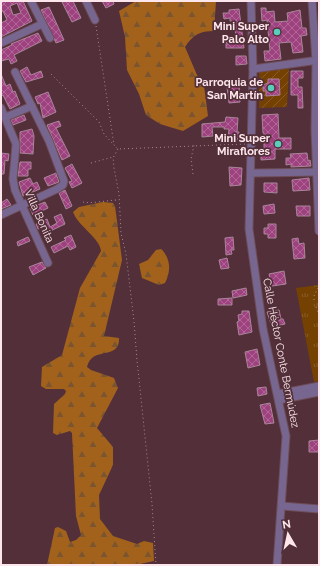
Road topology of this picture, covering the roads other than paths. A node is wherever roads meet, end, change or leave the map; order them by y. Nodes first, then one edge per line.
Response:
1 (31, 1) edge
2 (86, 1) edge
3 (251, 1) edge
4 (312, 1) edge
5 (95, 20) road end
6 (42, 24) junction
7 (50, 38) dead end
8 (1, 44) edge
9 (317, 60) edge
10 (253, 68) junction
11 (15, 72) dead end
12 (32, 106) junction
13 (1, 108) edge
14 (6, 117) junction
15 (317, 172) edge
16 (252, 173) junction
17 (22, 205) junction
18 (1, 215) edge
19 (319, 231) edge
20 (48, 263) dead end
21 (319, 386) edge
22 (319, 392) edge
23 (278, 397) junction
24 (282, 506) junction
25 (319, 509) edge
26 (277, 565) edge

1 - 6 street
2 - 5 street
3 - 10 street, Calle Héctor Conte Bermúdez
4 - 9 street
6 - 7 street
6 - 8 street
9 - 10 street
9 - 15 street
10 - 16 street, Calle Héctor Conte Bermúdez
11 - 12 street
12 - 14 street
12 - 17 street
13 - 14 street, Villa Bonita
14 - 17 street, Villa Bonita
15 - 16 street
15 - 19 street
16 - 23 street, Calle Héctor Conte Bermúdez
17 - 18 street
17 - 20 street, Villa Bonita
21 - 23 street
22 - 23 street
23 - 24 street, Calle Héctor Conte Bermúdez
24 - 25 street
24 - 26 street, Calle Héctor Conte Bermúdez

